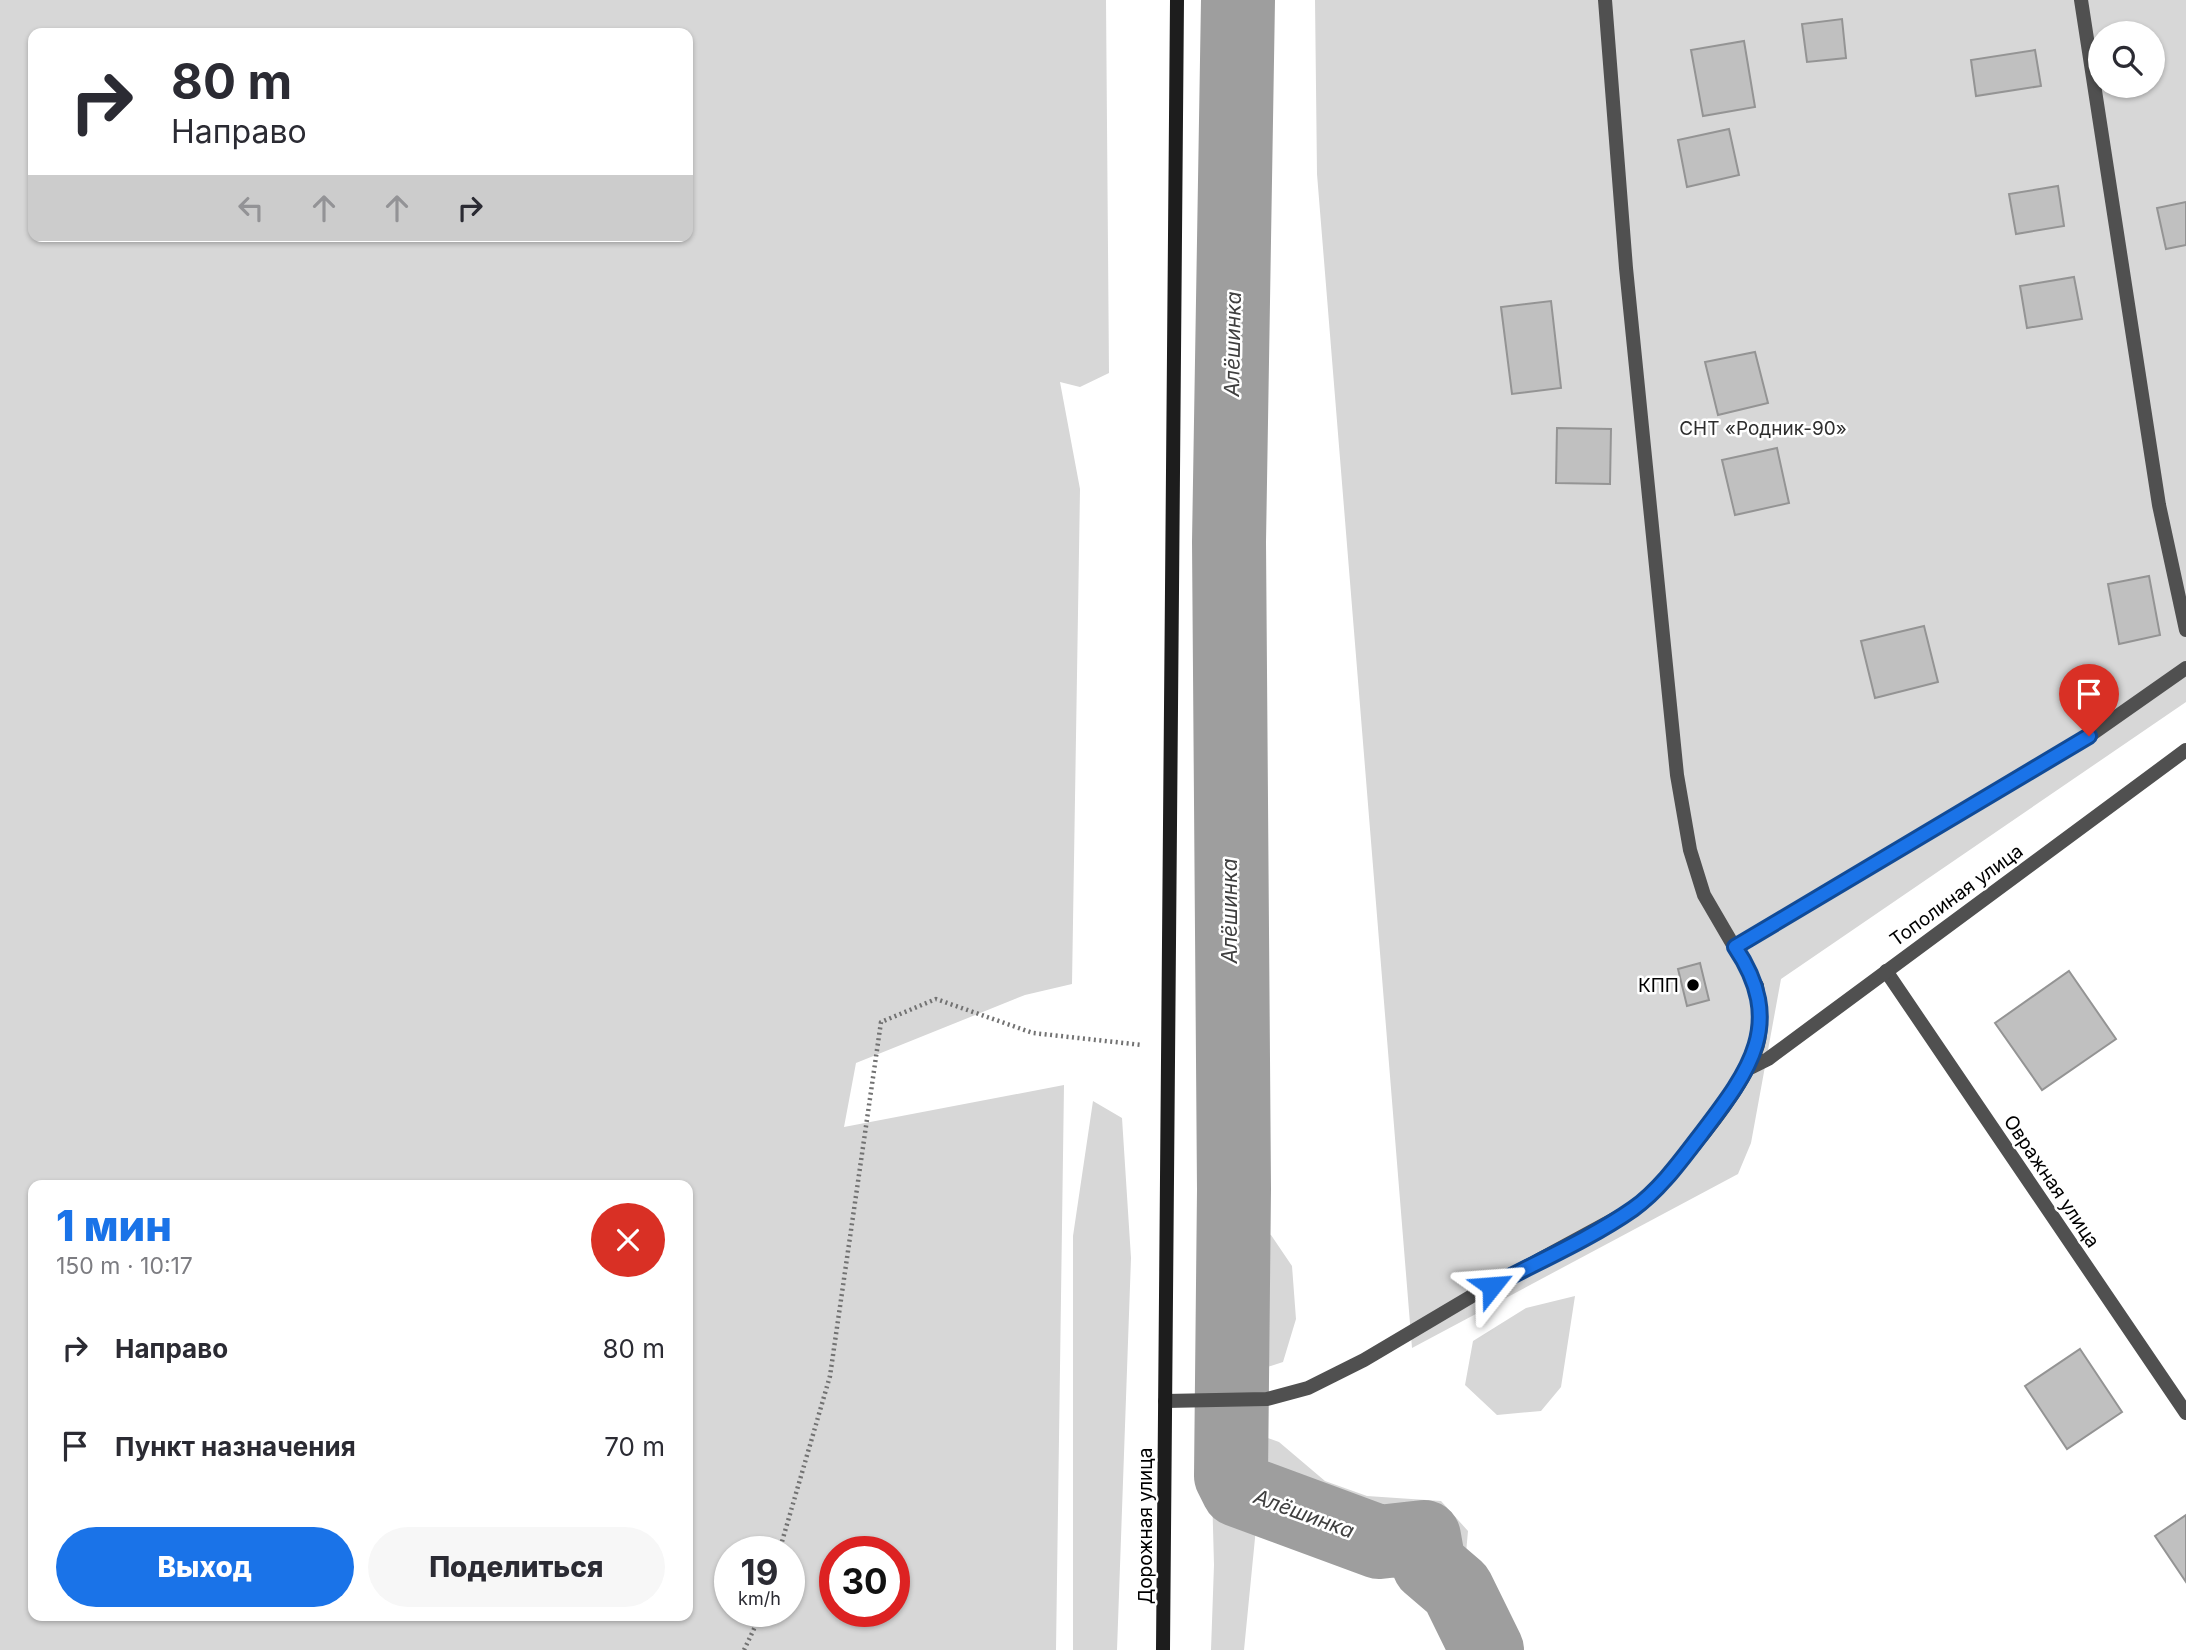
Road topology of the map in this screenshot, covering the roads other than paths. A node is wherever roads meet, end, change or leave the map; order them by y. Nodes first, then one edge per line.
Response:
1 (1177, 0) edge
2 (1605, 0) edge
3 (2081, 0) edge
4 (2186, 630) edge
5 (2186, 668) edge
6 (2186, 750) edge
7 (1735, 947) junction
8 (1886, 971) junction
9 (1748, 1069) junction
10 (1165, 1401) junction
11 (2186, 1413) edge
12 (1163, 1650) edge

1 - 10 street, Дорожная улица
2 - 7 street
3 - 4 street
5 - 7 street
6 - 8 street, Тополиная улица
7 - 9 street
8 - 9 street, Тополиная улица
8 - 11 street, Овражная улица
9 - 10 street
10 - 12 street, Дорожная улица

